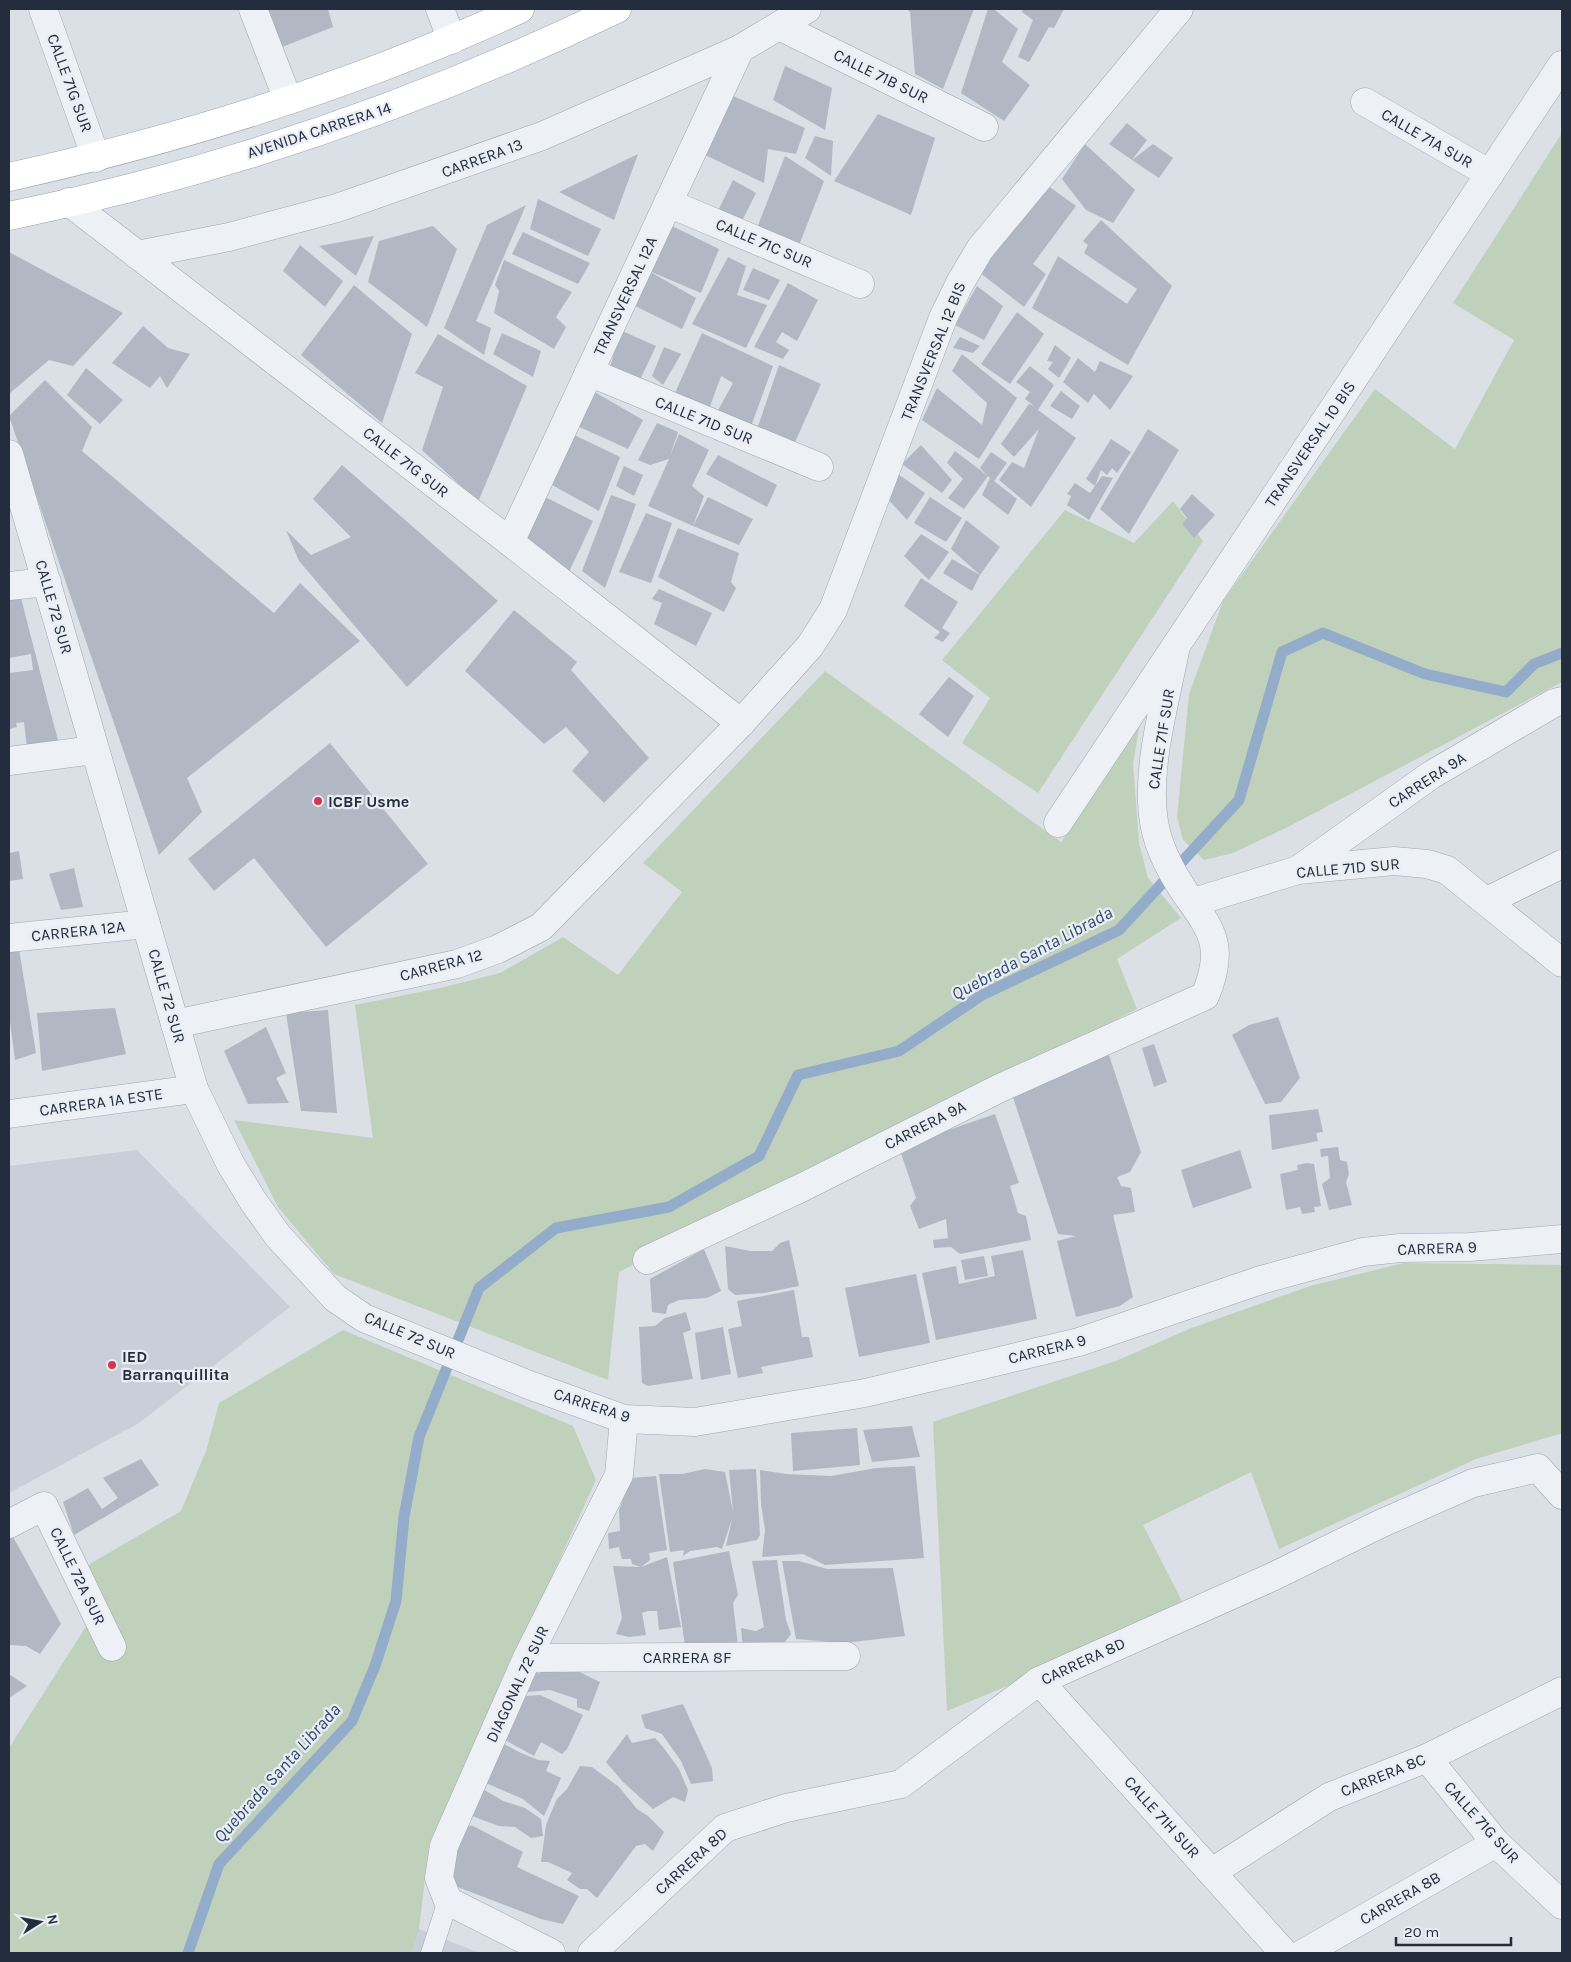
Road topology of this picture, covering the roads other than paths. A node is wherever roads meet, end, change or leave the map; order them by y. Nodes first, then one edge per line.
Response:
1 (43, 9) edge
2 (253, 9) edge
3 (440, 9) edge
4 (520, 9) edge
5 (617, 9) edge
6 (807, 9) edge
7 (1179, 9) edge
8 (779, 26) junction
9 (452, 40) junction
10 (740, 49) junction
11 (1562, 65) edge
12 (288, 100) junction
13 (1365, 102) dead end
14 (984, 127) dead end
15 (96, 158) junction
16 (1490, 174) junction
17 (9, 177) edge
18 (69, 202) junction
19 (668, 203) junction
20 (9, 216) edge
21 (138, 255) junction
22 (860, 284) dead end
23 (590, 372) junction
24 (9, 454) edge
25 (819, 467) dead end
26 (510, 542) junction
27 (47, 582) junction
28 (9, 586) edge
29 (1176, 646) junction
30 (1562, 701) edge
31 (741, 723) junction
32 (94, 750) junction
33 (9, 761) edge
34 (1058, 823) dead end
35 (1562, 864) edge
36 (1298, 870) junction
37 (1189, 896) junction
38 (1486, 901) junction
39 (146, 924) junction
40 (9, 938) edge
41 (1562, 963) edge
42 (1205, 996) joint
43 (175, 1024) junction
44 (194, 1089) junction
45 (9, 1114) edge
46 (1562, 1239) edge
47 (647, 1260) dead end
48 (530, 1384) joint
49 (624, 1419) junction
50 (1562, 1495) edge
51 (9, 1524) edge
52 (112, 1647) dead end
53 (846, 1656) dead end
54 (528, 1658) junction
55 (1039, 1680) junction
56 (1562, 1691) edge
57 (1427, 1758) junction
58 (1496, 1843) junction
59 (1212, 1872) junction
60 (448, 1901) junction
61 (1562, 1905) edge
62 (431, 1953) edge
63 (552, 1953) edge
64 (592, 1953) edge
65 (1284, 1953) edge
66 (1304, 1953) edge

1 - 15 street, CALLE 71G SUR
2 - 12 street
3 - 9 street
4 - 9 main road
5 - 18 main road, AVENIDA CARRERA 14
6 - 8 street, CARRERA 13
7 - 31 street, TRANSVERSAL 12 BIS
8 - 10 street, CARRERA 13
8 - 14 street, CALLE 71B SUR
9 - 12 main road
10 - 19 street, TRANSVERSAL 12A
10 - 21 street, CARRERA 13
11 - 16 street, TRANSVERSAL 10 BIS
12 - 15 main road
13 - 16 street, CALLE 71A SUR
15 - 17 main road
16 - 29 street, TRANSVERSAL 10 BIS
18 - 20 main road, AVENIDA CARRERA 14
18 - 21 street, CALLE 71G SUR
19 - 22 street, CALLE 71C SUR
19 - 23 street, TRANSVERSAL 12A
21 - 26 street, CALLE 71G SUR
23 - 25 street, CALLE 71D SUR
23 - 26 street, TRANSVERSAL 12A
24 - 27 street, CALLE 72 SUR
26 - 31 street, CALLE 71G SUR
27 - 28 street
27 - 32 street, CALLE 72 SUR
29 - 34 street, TRANSVERSAL 10 BIS
29 - 37 street, CALLE 71F SUR
30 - 36 street, CARRERA 9A
31 - 43 street, CARRERA 12
32 - 33 street
32 - 39 street, CALLE 72 SUR
35 - 38 street
36 - 37 street, CALLE 71D SUR
36 - 38 street, CALLE 71D SUR
37 - 42 street, CALLE 71F SUR
38 - 41 street, CALLE 71D SUR
39 - 40 street, CARRERA 12A
39 - 43 street, CALLE 72 SUR
42 - 47 street, CARRERA 9A
43 - 44 street, CALLE 72 SUR
44 - 45 street, CARRERA 1A ESTE
44 - 48 street, CALLE 72 SUR
46 - 49 street, CARRERA 9
48 - 49 street, CARRERA 9
49 - 54 street, DIAGONAL 72 SUR
50 - 55 street, CARRERA 8D
51 - 52 street, CALLE 72A SUR
53 - 54 street, CARRERA 8F
54 - 60 street, DIAGONAL 72 SUR
55 - 59 street, CALLE 71H SUR
55 - 64 street, CARRERA 8D
56 - 57 street, CARRERA 8C
57 - 58 street, CALLE 71G SUR
57 - 59 street, CARRERA 8C
58 - 61 street, CALLE 71G SUR
58 - 66 street, CARRERA 8B
59 - 65 street, CALLE 71H SUR
60 - 62 lane
60 - 63 street

